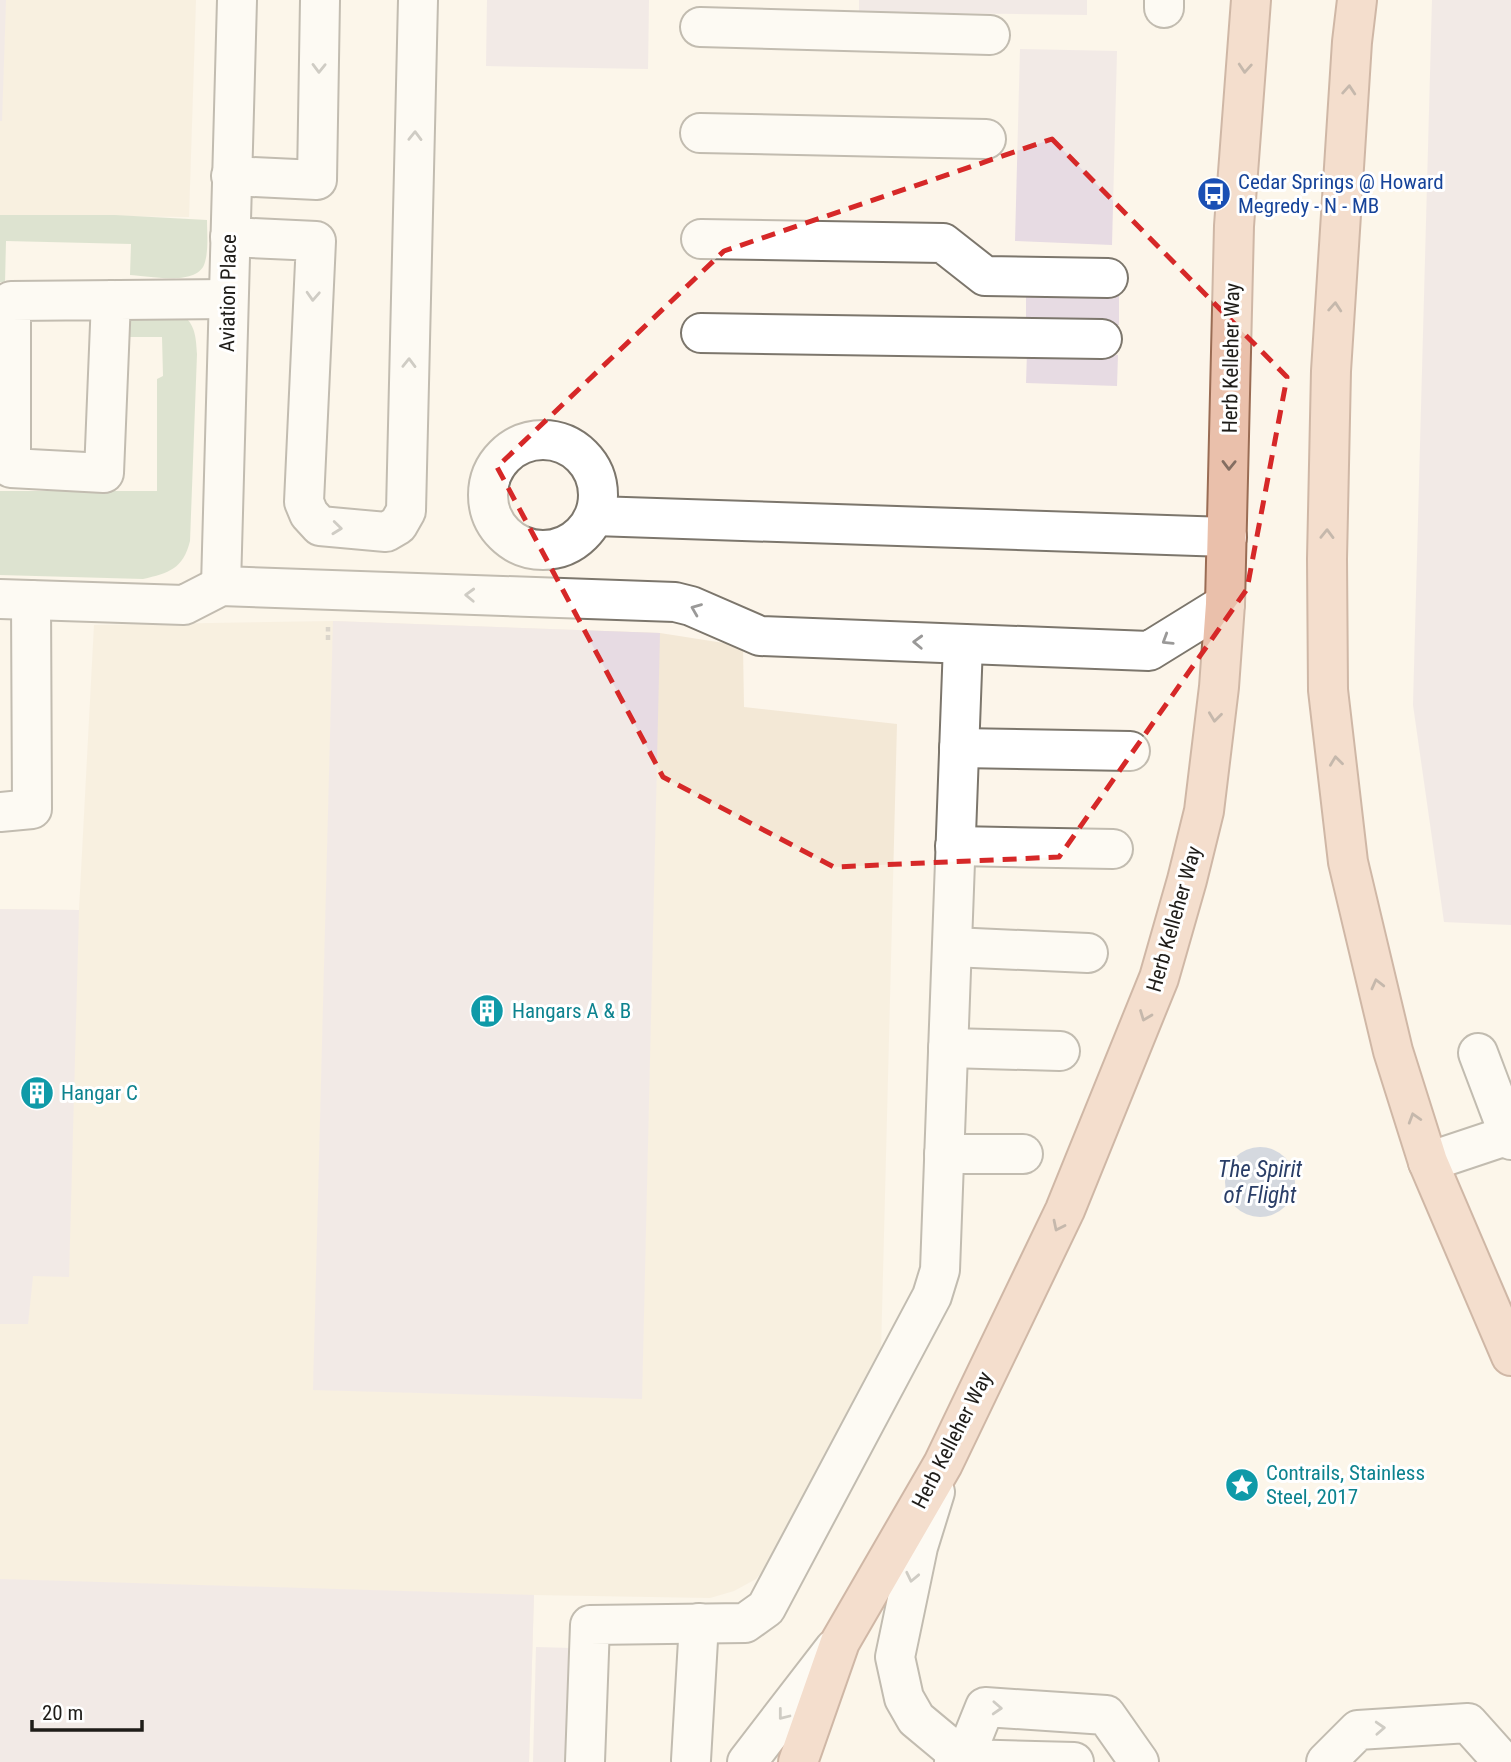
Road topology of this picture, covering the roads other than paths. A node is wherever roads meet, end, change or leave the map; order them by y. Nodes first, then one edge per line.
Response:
1 (237, 0) edge
2 (320, 0) edge
3 (418, 0) edge
4 (1251, 0) edge
5 (1342, 0) edge
6 (1357, 0) edge
7 (700, 27) dead end
8 (990, 35) dead end
9 (1352, 42) junction
10 (700, 133) dead end
11 (986, 139) dead end
12 (231, 176) junction
13 (317, 180) junction
14 (230, 237) junction
15 (701, 239) dead end
16 (316, 241) junction
17 (1108, 278) dead end
18 (228, 299) junction
19 (111, 300) junction
20 (701, 333) dead end
21 (1102, 339) dead end
22 (595, 516) dead end
23 (1227, 537) junction
24 (232, 587) junction
25 (15, 600) edge
26 (1225, 604) junction
27 (963, 644) junction
28 (16, 706) edge
29 (959, 748) junction
30 (1130, 751) dead end
31 (0, 811) edge
32 (955, 846) junction
33 (1113, 849) dead end
34 (952, 947) junction
35 (1088, 953) dead end
36 (948, 1048) junction
37 (1060, 1051) dead end
38 (1478, 1053) dead end
39 (1510, 1138) edge
40 (944, 1154) junction
41 (1023, 1154) dead end
42 (1428, 1162) junction
43 (1499, 1301) edge
44 (1511, 1356) edge
45 (943, 1464) junction
46 (699, 1623) junction
47 (840, 1642) junction
48 (1511, 1757) edge
49 (691, 1759) dead end
50 (959, 1761) edge
51 (585, 1762) edge
52 (747, 1762) edge
53 (798, 1762) edge
54 (1074, 1762) edge
55 (1139, 1762) edge
56 (1326, 1762) edge
57 (1503, 1762) edge

1 - 12 street, Aviation Place
2 -> 13 street
16 -> 3 street
4 -> 23 main road, Herb Kelleher Way
5 - 9 street
6 - 9 main road
7 - 8 street
42 -> 9 main road
10 - 11 street
12 - 13 street
12 - 14 street, Aviation Place
13 - 16 street
14 - 16 street
14 - 18 street, Aviation Place
15 - 17 street
18 - 19 street
18 - 24 street, Aviation Place
19 - 19 street
20 - 21 street
22 - 23 street
23 - 26 main road, Herb Kelleher Way
24 - 25 street
27 -> 24 street
25 - 28 street
26 -> 27 street
26 -> 45 main road, Herb Kelleher Way
27 - 29 street
28 - 31 street
29 - 30 street
29 - 32 street
32 - 33 street
32 - 34 street
34 - 35 street
34 - 36 street
36 - 37 street
36 - 40 street
38 - 39 street
39 - 42 street
40 - 41 street
40 - 46 street
42 - 43 main road
43 - 44 main road
45 - 47 main road, Herb Kelleher Way
45 -> 50 street
46 - 49 street
46 - 51 street
47 -> 52 street
47 - 53 main road, Herb Kelleher Way
48 - 57 street
50 - 54 street
50 -> 55 street
56 -> 57 street

